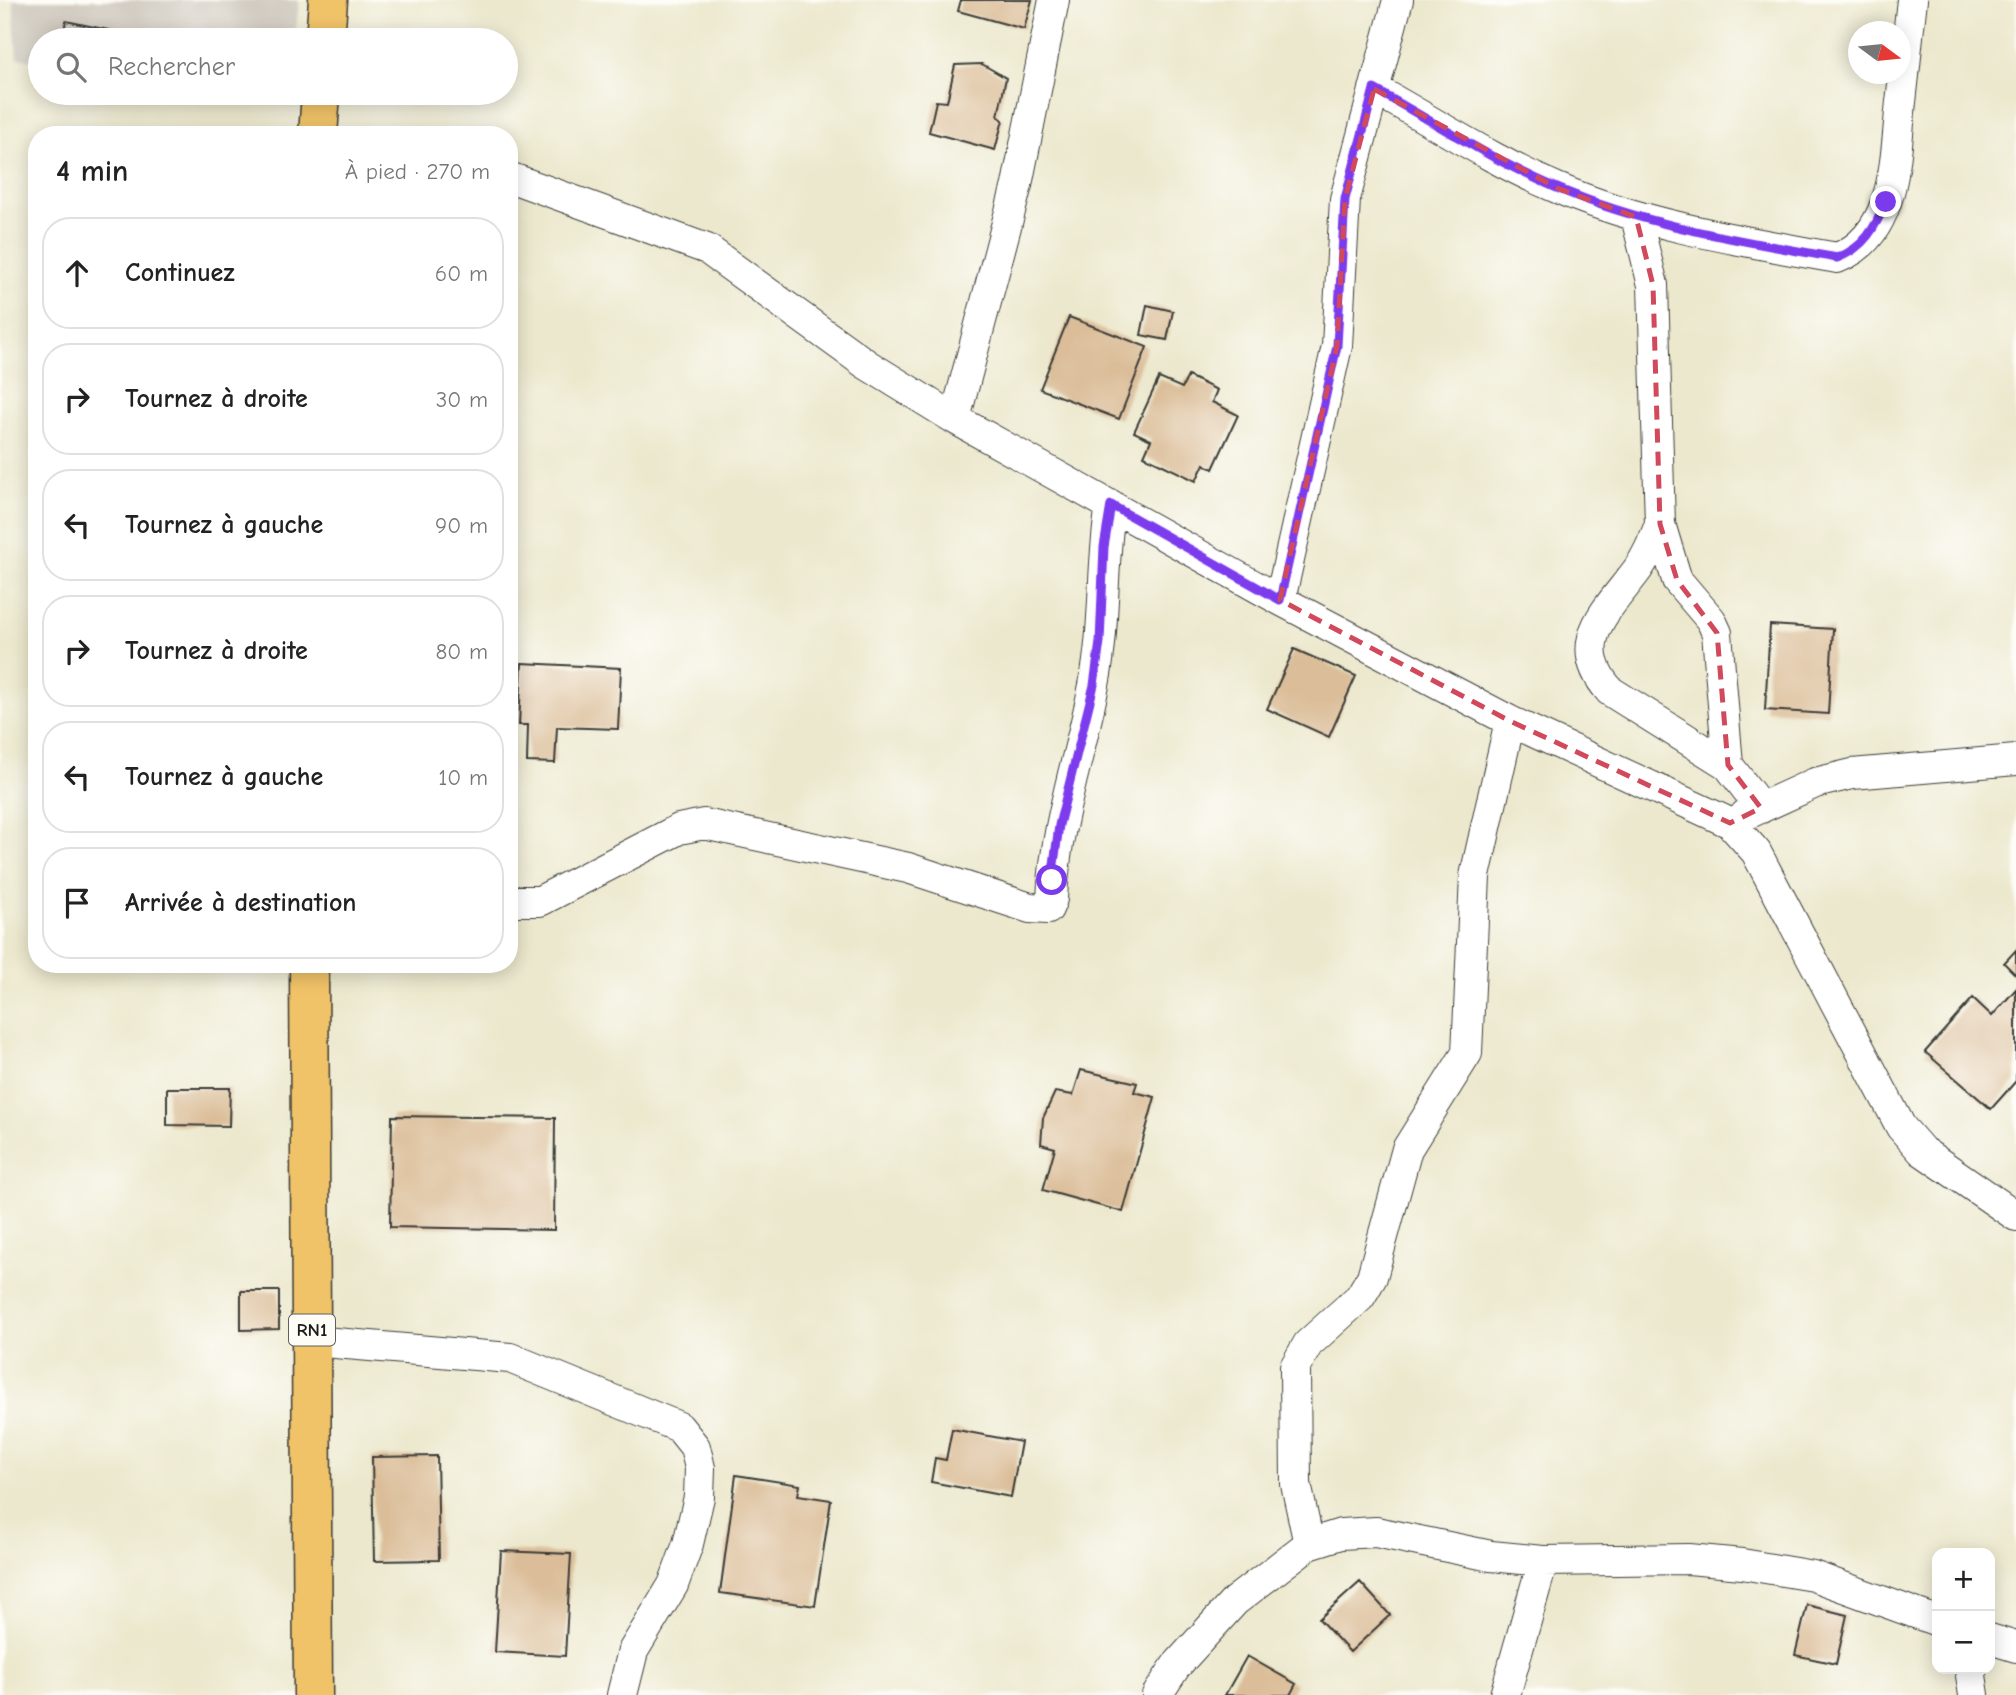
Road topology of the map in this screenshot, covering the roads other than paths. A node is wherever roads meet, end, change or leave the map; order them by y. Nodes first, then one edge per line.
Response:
1 (328, 0) edge
2 (1054, 0) edge
3 (1398, 0) edge
4 (1912, 0) edge
5 (326, 28) edge
6 (1374, 89) junction
7 (320, 105) edge
8 (319, 126) edge
9 (518, 180) edge
10 (1636, 217) junction
11 (955, 419) junction
12 (1111, 505) junction
13 (1660, 524) junction
14 (1280, 600) junction
15 (1510, 721) junction
16 (2016, 760) edge
17 (1728, 765) junction
18 (1761, 807) junction
19 (1730, 823) junction
20 (518, 901) edge
21 (309, 973) edge
22 (2016, 1216) edge
23 (312, 1340) junction
24 (1309, 1544) junction
25 (1544, 1561) junction
26 (1932, 1619) edge
27 (1995, 1641) edge
28 (2016, 1647) edge
29 (1971, 1674) edge
30 (313, 1695) edge
31 (622, 1695) edge
32 (1157, 1695) edge
33 (1505, 1695) edge
34 (1974, 1695) edge

1 - 5 highway
2 - 11 street
3 - 6 street
4 - 10 street
6 - 10 street
6 - 14 street
7 - 8 highway
9 - 11 street
10 - 13 street
11 - 12 street
12 - 14 street
12 - 20 street
13 - 17 street
13 - 17 street
14 - 15 street
15 - 19 street
15 - 24 street
16 - 18 street
17 - 18 street
18 - 19 street
19 - 22 street
21 - 23 highway, RN1
23 - 30 highway, RN1
23 - 31 street
24 - 25 street
24 - 32 street
25 - 26 street
25 - 33 street
27 - 28 street
29 - 34 street

